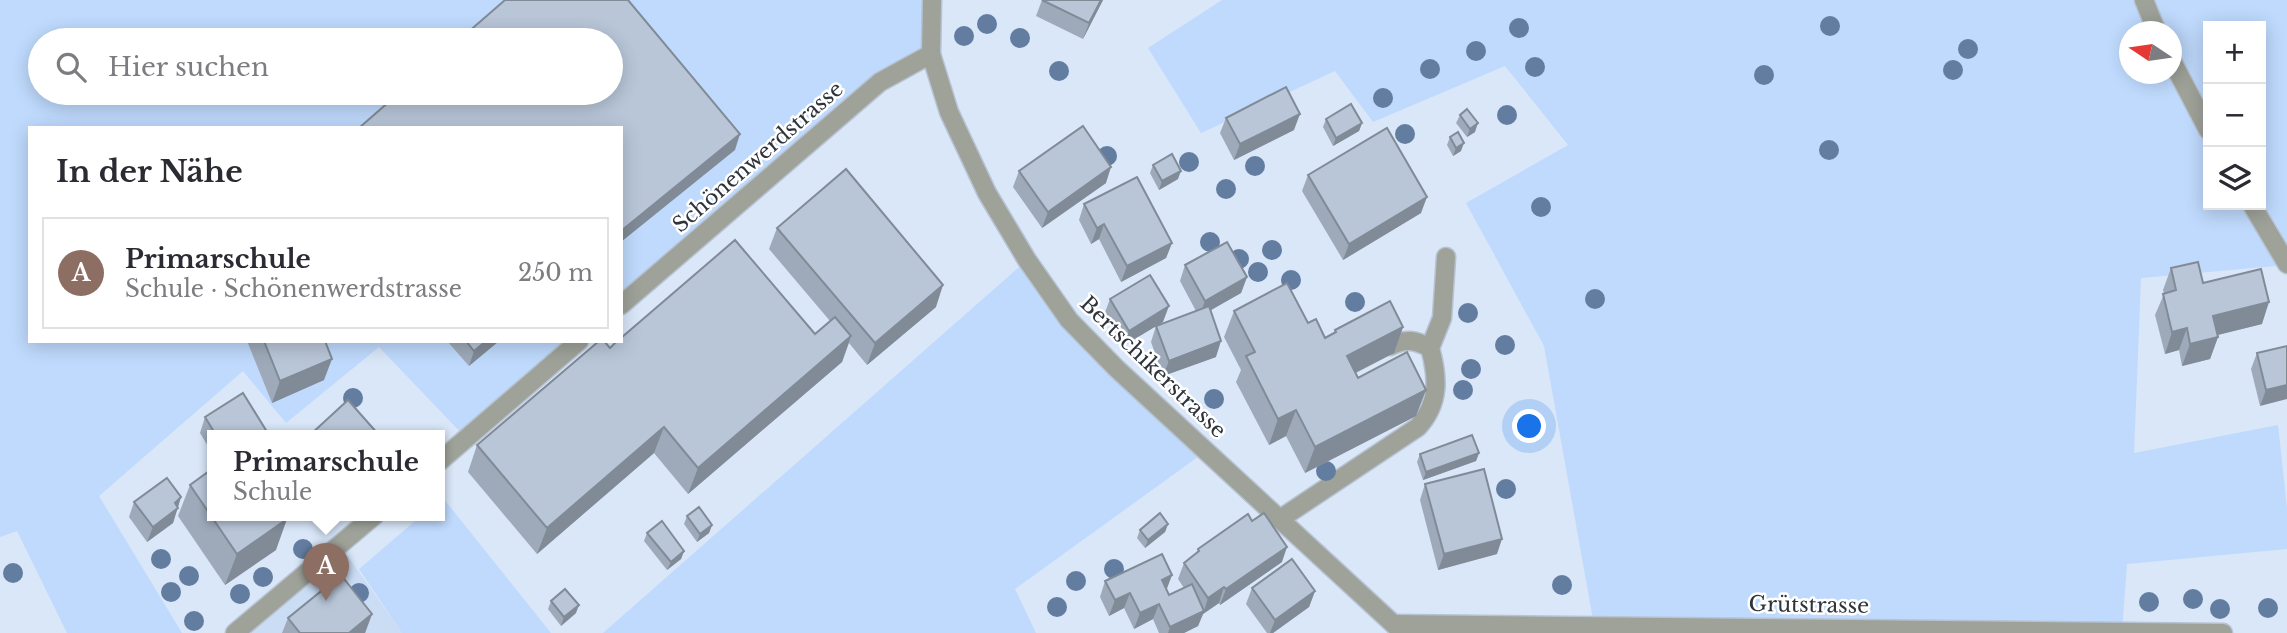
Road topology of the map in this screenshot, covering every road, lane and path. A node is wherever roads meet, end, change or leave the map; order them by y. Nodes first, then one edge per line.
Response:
1 (932, 0) edge
2 (2144, 0) edge
3 (2153, 21) edge
4 (931, 54) junction
5 (2182, 80) edge
6 (2203, 120) edge
7 (2255, 210) edge
8 (1446, 257) dead end
9 (2287, 264) edge
10 (623, 303) edge
11 (577, 343) edge
12 (1390, 346) edge
13 (1430, 348) junction
14 (445, 457) edge
15 (1280, 519) junction
16 (368, 521) edge
17 (1399, 628) edge
18 (235, 633) edge
19 (2223, 633) edge

1 - 4 street, Bertschikerstrasse
2 - 3 street
4 - 10 street, Schönenwerdstrasse
4 - 15 street, Bertschikerstrasse
5 - 6 street
7 - 9 street
8 - 13 street
11 - 14 street
12 - 13 street
13 - 15 street
15 - 17 street, Bertschikerstrasse
16 - 18 street
17 - 19 street, Grütstrasse

